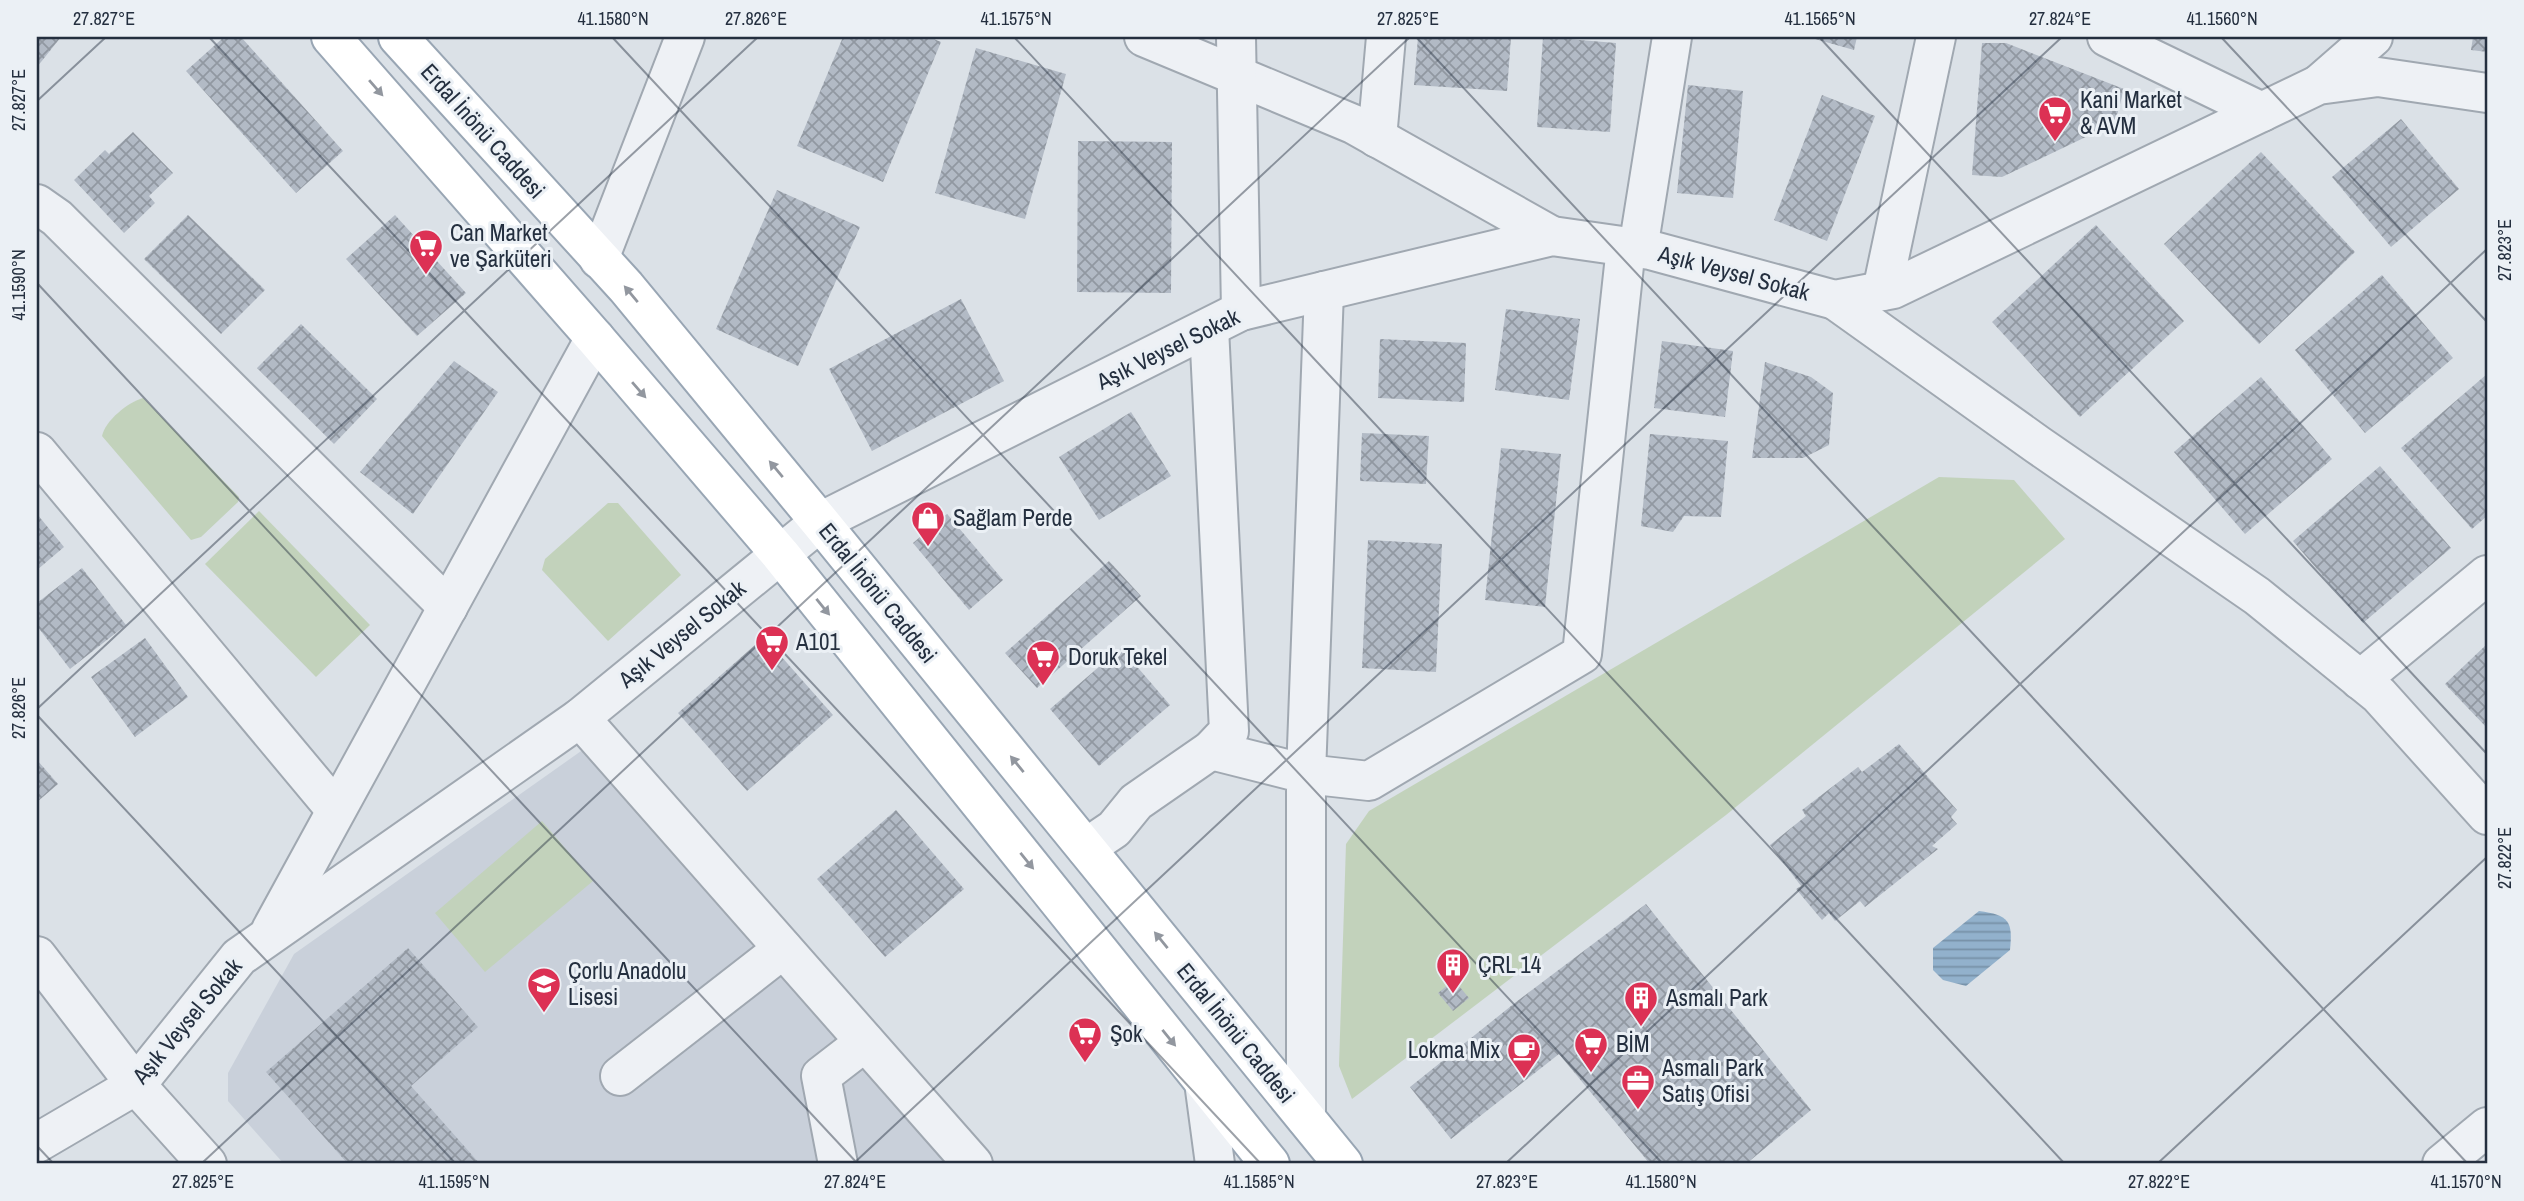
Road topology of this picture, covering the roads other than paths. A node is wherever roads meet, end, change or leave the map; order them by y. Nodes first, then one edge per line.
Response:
1 (331, 37) edge
2 (398, 37) edge
3 (685, 37) edge
4 (1144, 37) edge
5 (1236, 37) edge
6 (1386, 37) edge
7 (1672, 37) edge
8 (1936, 37) edge
9 (2108, 37) edge
10 (2373, 37) edge
11 (1237, 76) junction
12 (2318, 85) junction
13 (2487, 93) edge
14 (2262, 112) junction
15 (1377, 138) junction
16 (37, 204) edge
17 (1552, 236) junction
18 (1632, 248) junction
19 (599, 260) junction
20 (1324, 291) junction
21 (1882, 291) junction
22 (1835, 300) junction
23 (1225, 319) junction
24 (595, 338) junction
25 (37, 452) edge
26 (820, 522) junction
27 (780, 554) junction
28 (2487, 575) edge
29 (448, 607) junction
30 (2360, 680) junction
31 (580, 718) junction
32 (1211, 750) junction
33 (1306, 774) junction
34 (337, 810) junction
35 (2487, 815) edge
36 (1086, 848) junction
37 (266, 938) junction
38 (783, 949) junction
39 (37, 956) edge
40 (865, 1042) junction
41 (620, 1076) dead end
42 (1205, 1082) junction
43 (136, 1085) junction
44 (1306, 1118) junction
45 (2487, 1127) edge
46 (37, 1143) edge
47 (207, 1164) edge
48 (838, 1164) edge
49 (973, 1164) edge
50 (1215, 1164) edge
51 (1270, 1164) edge
52 (1343, 1164) edge
53 (2442, 1164) edge

1 -> 24 main road
2 - 19 main road, Erdal İnönü Caddesi
3 - 19 street
4 - 11 street
5 - 11 street
6 - 15 street
7 - 18 street
8 - 21 street
9 - 14 street
10 - 12 street
11 - 15 street
11 - 23 street
12 - 13 street, Aşık Veysel Sokak
12 - 14 street, Aşık Veysel Sokak
14 - 21 street, Aşık Veysel Sokak
15 - 17 street
16 - 29 street
17 - 18 street, Aşık Veysel Sokak
17 - 20 street, Aşık Veysel Sokak
18 - 22 street, Aşık Veysel Sokak
18 - 33 street
26 -> 19 main road, Erdal İnönü Caddesi
20 - 23 street, Aşık Veysel Sokak
20 - 33 street
21 - 22 street, Aşık Veysel Sokak
22 - 30 street
23 - 26 street, Aşık Veysel Sokak
23 - 32 street
24 -> 27 main road
24 - 29 street
25 - 34 street
26 - 27 street, Aşık Veysel Sokak
36 -> 26 main road, Erdal İnönü Caddesi
27 - 31 street, Aşık Veysel Sokak
27 -> 42 main road
28 - 30 street
29 - 34 street
30 - 35 street
31 - 37 street, Aşık Veysel Sokak
31 - 38 street
32 - 33 street
32 - 36 street
33 - 44 street
34 - 37 street
44 -> 36 main road, Erdal İnönü Caddesi
37 - 43 street, Aşık Veysel Sokak
38 - 40 street
38 - 41 street
39 - 43 street
40 - 48 street
40 - 49 street
42 - 50 street
42 - 51 main road
43 - 46 street, Aşık Veysel Sokak
43 - 47 street
44 - 52 main road, Erdal İnönü Caddesi
45 - 53 street

